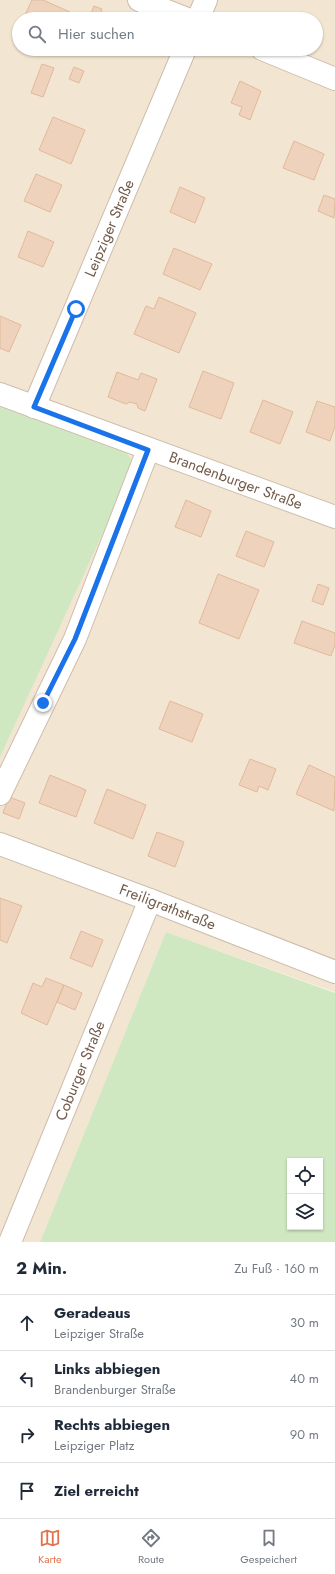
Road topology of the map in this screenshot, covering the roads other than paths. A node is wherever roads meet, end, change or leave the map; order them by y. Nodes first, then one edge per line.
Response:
1 (139, 0) edge
2 (206, 0) edge
3 (169, 12) edge
4 (201, 12) edge
5 (182, 56) edge
6 (280, 56) edge
7 (335, 78) edge
8 (0, 394) edge
9 (34, 407) junction
10 (148, 450) junction
11 (335, 517) edge
12 (0, 794) edge
13 (0, 844) edge
14 (150, 900) junction
15 (335, 972) edge
16 (10, 1242) edge

1 - 3 street
2 - 4 street
5 - 9 street, Leipziger Straße
6 - 7 street
8 - 9 street, Brandenburger Straße
9 - 10 street, Brandenburger Straße
10 - 11 street, Brandenburger Straße
10 - 12 street
13 - 14 street, Freiligrathstraße
14 - 15 street, Freiligrathstraße
14 - 16 street, Coburger Straße

